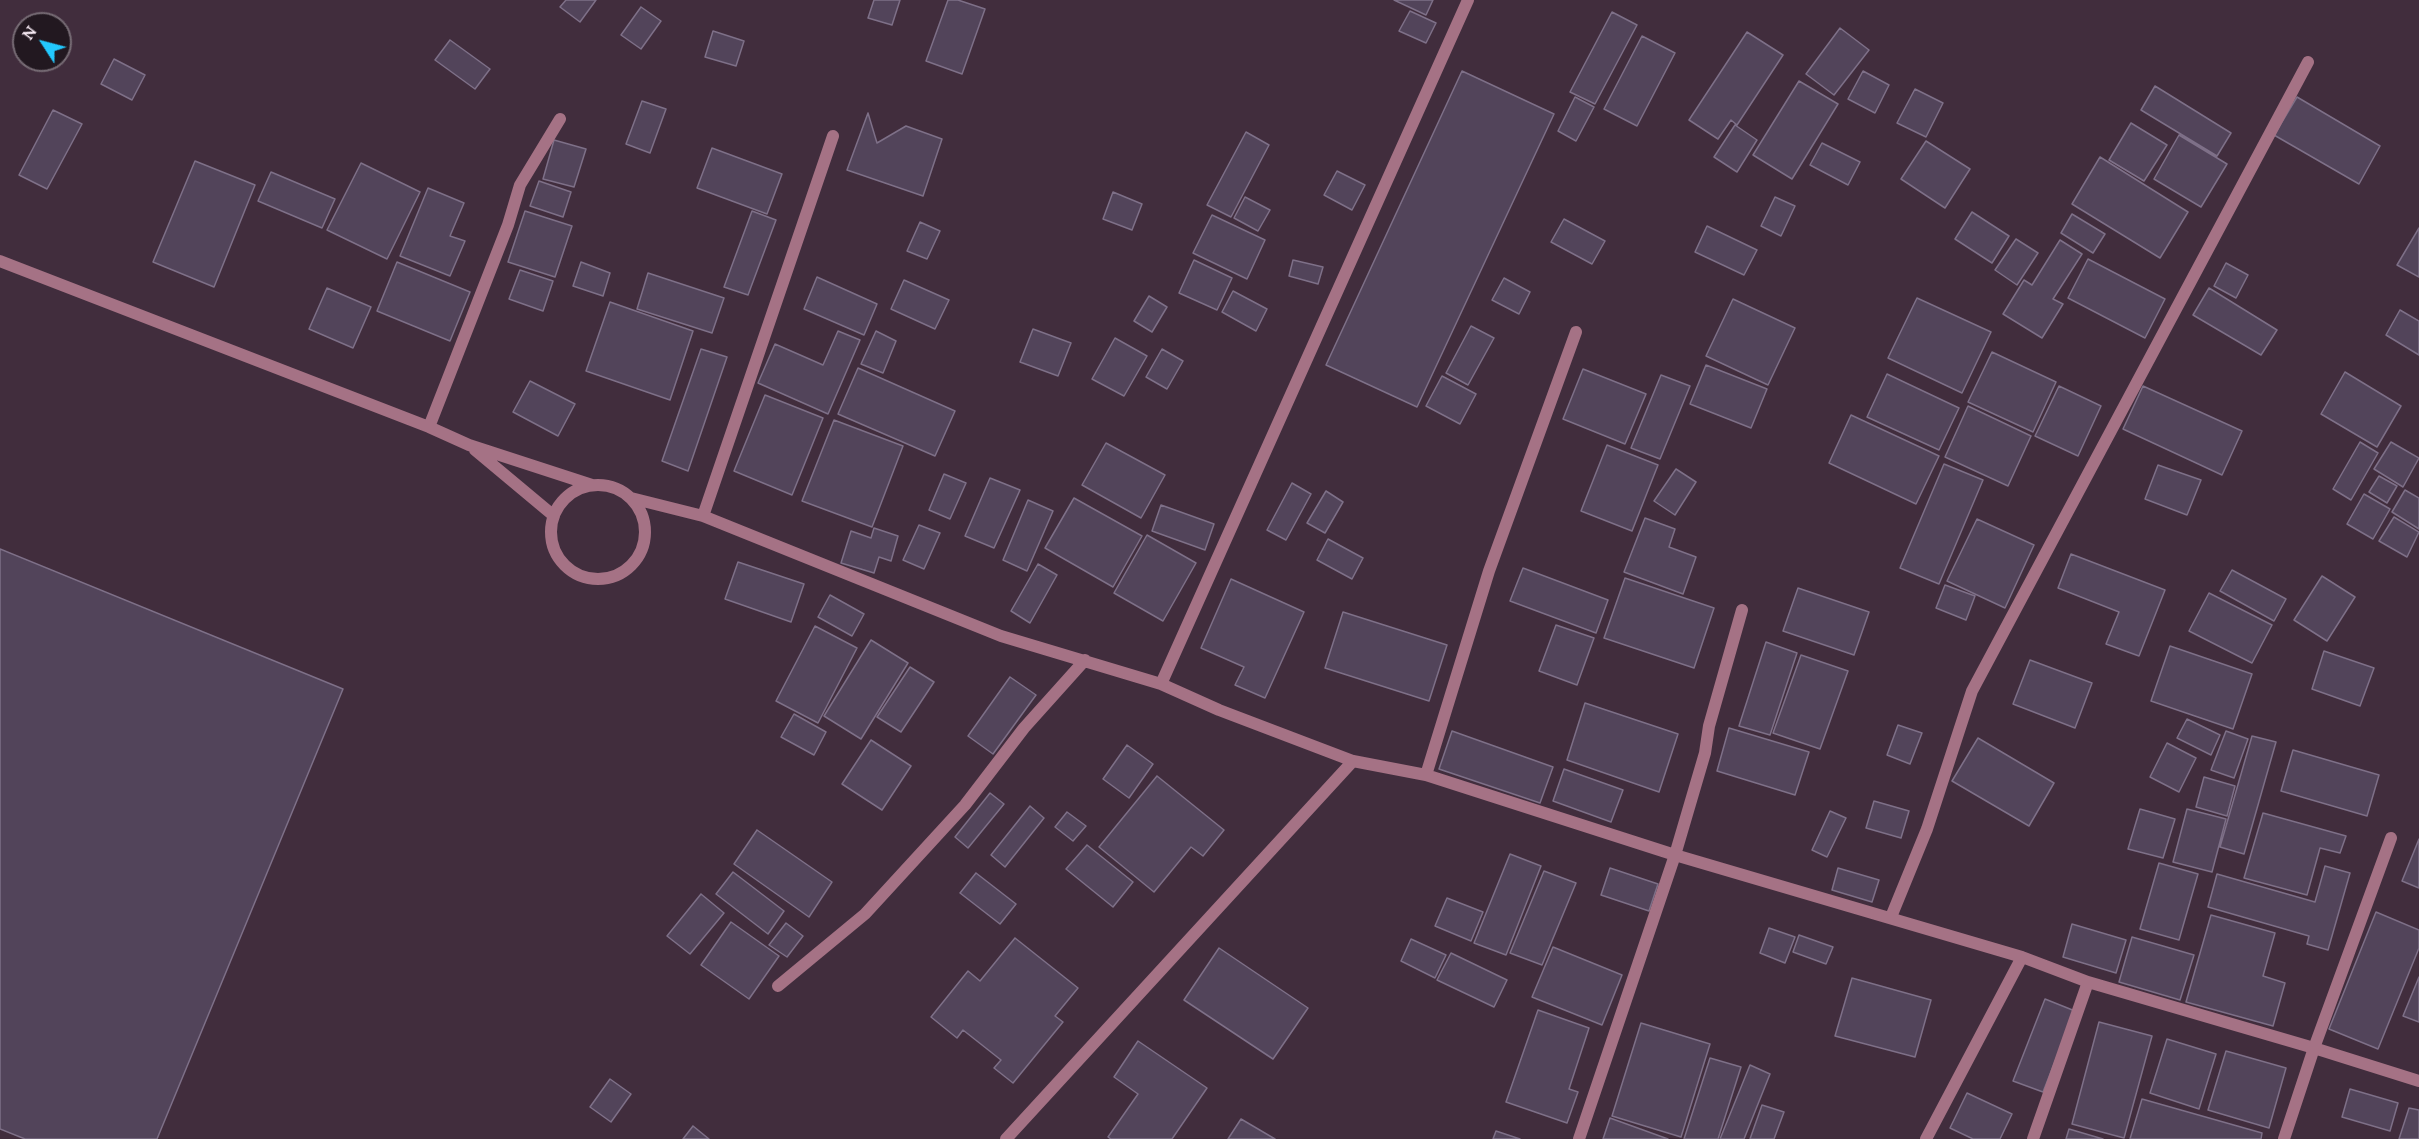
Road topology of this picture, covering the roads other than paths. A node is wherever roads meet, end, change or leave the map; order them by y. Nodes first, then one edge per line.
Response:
1 (1468, 0) edge
2 (2308, 63) dead end
3 (560, 119) dead end
4 (833, 136) dead end
5 (0, 261) edge
6 (1576, 332) dead end
7 (429, 427) junction
8 (469, 445) junction
9 (592, 485) junction
10 (631, 498) junction
11 (554, 516) junction
12 (703, 516) junction
13 (1742, 610) dead end
14 (1085, 660) junction
15 (1161, 684) junction
16 (1353, 761) junction
17 (1426, 775) junction
18 (2391, 838) dead end
19 (1675, 855) junction
20 (1891, 917) junction
21 (2022, 957) junction
22 (2088, 982) junction
23 (778, 986) dead end
24 (2314, 1048) junction
25 (2419, 1081) edge
26 (1006, 1139) edge
27 (1579, 1139) edge
28 (1926, 1139) edge
29 (2033, 1139) edge
30 (2284, 1139) edge

1 - 15 street
2 - 20 street
3 - 7 street
4 - 12 street
5 - 7 street
6 - 17 street
7 - 8 street
8 - 9 street
8 - 11 street
9 - 10 street
9 - 11 street
10 - 11 street
10 - 12 street
12 - 14 street
13 - 19 street
14 - 15 street
14 - 23 street
15 - 16 street
16 - 17 street
16 - 26 street
17 - 19 street
18 - 24 street
19 - 20 street
19 - 27 street
20 - 21 street
21 - 22 street
21 - 28 street
22 - 24 street
22 - 29 street
24 - 25 street
24 - 30 street

